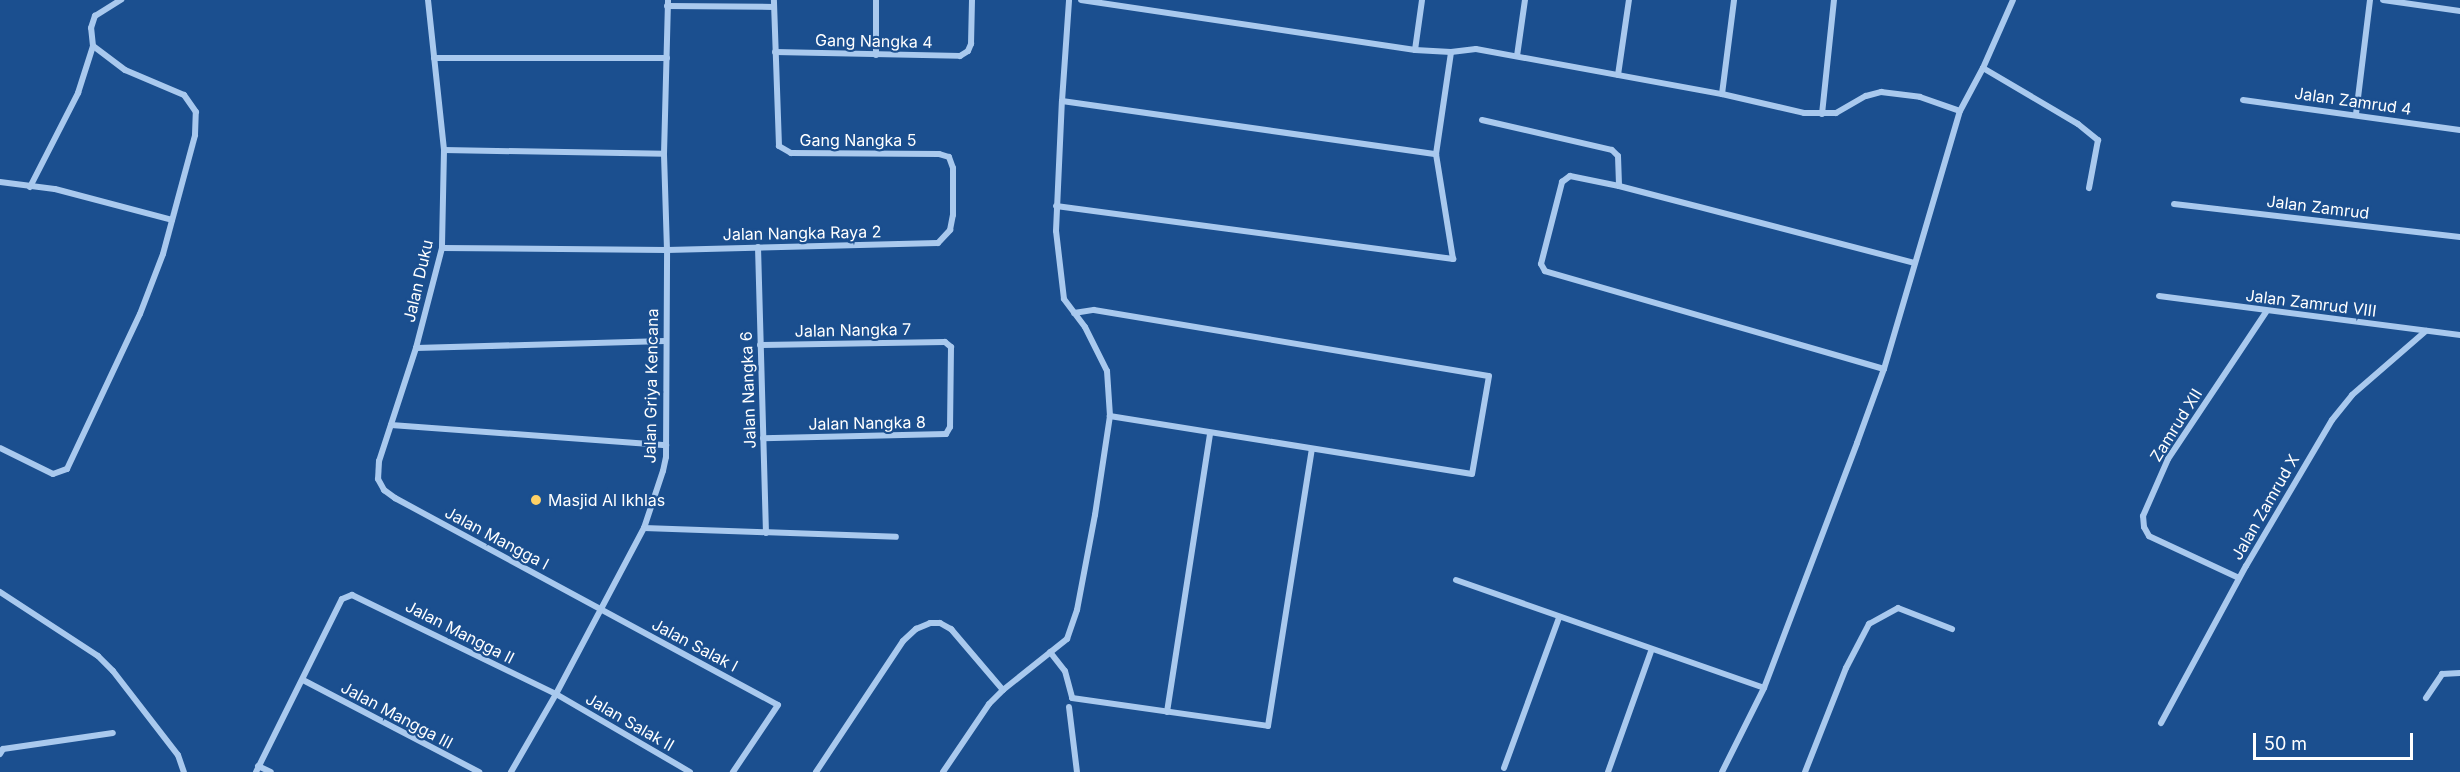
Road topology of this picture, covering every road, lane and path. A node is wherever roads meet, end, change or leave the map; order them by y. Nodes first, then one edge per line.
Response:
1 (121, 0) edge
2 (428, 0) edge
3 (876, 0) edge
4 (972, 0) edge
5 (1069, 0) edge
6 (1081, 0) edge
7 (1422, 0) edge
8 (1525, 0) edge
9 (1629, 0) edge
10 (1734, 0) edge
11 (1834, 0) edge
12 (2013, 0) edge
13 (2370, 0) edge
14 (2383, 0) edge
15 (667, 3) edge
16 (774, 4) edge
17 (2460, 11) edge
18 (93, 46) junction
19 (1415, 50) junction
20 (775, 52) junction
21 (1451, 52) junction
22 (876, 55) junction
23 (1517, 56) junction
24 (434, 58) junction
25 (667, 58) junction
26 (1983, 68) junction
27 (1618, 75) junction
28 (1722, 94) junction
29 (2243, 100) dead end
30 (1062, 101) junction
31 (1960, 111) junction
32 (1822, 114) junction
33 (2356, 114) junction
34 (1482, 120) dead end
35 (2460, 130) edge
36 (444, 150) junction
37 (664, 154) junction
38 (1436, 154) junction
39 (0, 182) edge
40 (1619, 186) junction
41 (30, 188) junction
42 (2089, 188) dead end
43 (2174, 204) dead end
44 (1056, 206) junction
45 (172, 220) junction
46 (2460, 237) edge
47 (938, 243) joint
48 (758, 247) junction
49 (442, 248) junction
50 (667, 250) junction
51 (1914, 263) junction
52 (2159, 296) dead end
53 (2266, 312) junction
54 (1074, 313) junction
55 (2426, 331) junction
56 (2460, 335) edge
57 (665, 341) junction
58 (945, 342) joint
59 (760, 345) junction
60 (416, 348) junction
61 (1884, 369) junction
62 (1110, 416) junction
63 (391, 425) junction
64 (1210, 433) junction
65 (763, 438) junction
66 (666, 445) junction
67 (0, 448) edge
68 (1312, 449) junction
69 (384, 490) joint
70 (644, 528) junction
71 (766, 533) junction
72 (896, 537) dead end
73 (2239, 578) junction
74 (1456, 580) dead end
75 (0, 592) edge
76 (599, 609) junction
77 (1559, 618) junction
78 (1952, 629) dead end
79 (1651, 651) junction
80 (1050, 652) junction
81 (2460, 673) edge
82 (303, 680) junction
83 (1764, 688) junction
84 (1003, 690) junction
85 (556, 694) junction
86 (2426, 698) dead end
87 (1070, 707) dead end
88 (1167, 712) junction
89 (2162, 723) dead end
90 (113, 733) dead end
91 (0, 754) edge
92 (1504, 768) dead end
93 (257, 769) edge
94 (184, 772) edge
95 (271, 772) edge
96 (479, 772) edge
97 (511, 772) edge
98 (690, 772) edge
99 (734, 772) edge
100 (816, 772) edge
101 (943, 772) edge
102 (1077, 772) edge
103 (1608, 772) edge
104 (1722, 772) edge
105 (1805, 772) edge

1 - 18 street
2 - 24 street, Jalan Duku
3 - 22 street
4 - 22 street, Gang Nangka 4
5 - 30 street
6 - 19 street
7 - 19 street
8 - 23 street
9 - 27 street
10 - 28 street
11 - 32 street
12 - 26 street
13 - 33 street
14 - 17 street
15 - 16 street
15 - 25 street, Jalan Griya Kencana
16 - 20 street, Gang Nangka 5
18 - 41 street
18 - 45 street
19 - 21 street
20 - 22 street, Gang Nangka 4
20 - 47 street, Gang Nangka 5
21 - 23 street
21 - 38 street
23 - 27 street
24 - 25 street
24 - 36 street, Jalan Duku
25 - 37 street, Jalan Griya Kencana
26 - 31 street
26 - 42 street
27 - 28 street
28 - 32 street
29 - 33 street, Jalan Zamrud 4
30 - 38 street
30 - 44 street
31 - 32 street
31 - 51 street
33 - 35 street, Jalan Zamrud 4
34 - 40 street
36 - 37 street
36 - 49 street, Jalan Duku
37 - 50 street, Jalan Griya Kencana
38 - 44 street
39 - 41 street
40 - 51 street
40 - 61 street
41 - 45 street
43 - 46 street, Jalan Zamrud
44 - 54 street
45 - 67 street
47 - 48 street, Jalan Nangka Raya 2
48 - 50 street, Jalan Nangka Raya 2
48 - 59 street, Jalan Nangka 6
49 - 50 street, Jalan Nangka Raya 2
49 - 60 street, Jalan Duku
50 - 57 street, Jalan Griya Kencana
51 - 61 street
52 - 53 street, Jalan Zamrud VIII
53 - 55 street, Jalan Zamrud VIII
53 - 73 street, Zamrud XII
54 - 62 street
54 - 68 street
55 - 56 street, Jalan Zamrud VIII
55 - 73 street, Jalan Zamrud X
57 - 60 street
57 - 66 street, Jalan Griya Kencana
58 - 59 street, Jalan Nangka 7
58 - 65 street, Jalan Nangka 8
59 - 65 street, Jalan Nangka 6
60 - 63 street, Jalan Duku
61 - 83 street
62 - 64 street
62 - 80 street
63 - 66 street
63 - 69 street, Jalan Duku
64 - 68 street
64 - 88 street
65 - 71 street, Jalan Nangka 6
66 - 70 street, Jalan Griya Kencana
68 - 88 street
69 - 76 street, Jalan Mangga I
70 - 71 street
70 - 76 street, Jalan Griya Kencana
71 - 72 street
73 - 89 street, Jalan Zamrud X
74 - 77 street
75 - 94 street
76 - 85 street, Jalan Griya Kencana
76 - 99 street, Jalan Salak I
77 - 79 street
77 - 92 street
78 - 105 street
79 - 83 street
79 - 103 street
80 - 84 street
80 - 88 street
81 - 86 street
82 - 85 street, Jalan Mangga II
82 - 93 street
82 - 96 street, Jalan Mangga III
83 - 104 street
84 - 100 street
84 - 101 street
85 - 97 street, Jalan Griya Kencana
85 - 98 street, Jalan Salak II
87 - 102 street
90 - 91 street
93 - 95 street

